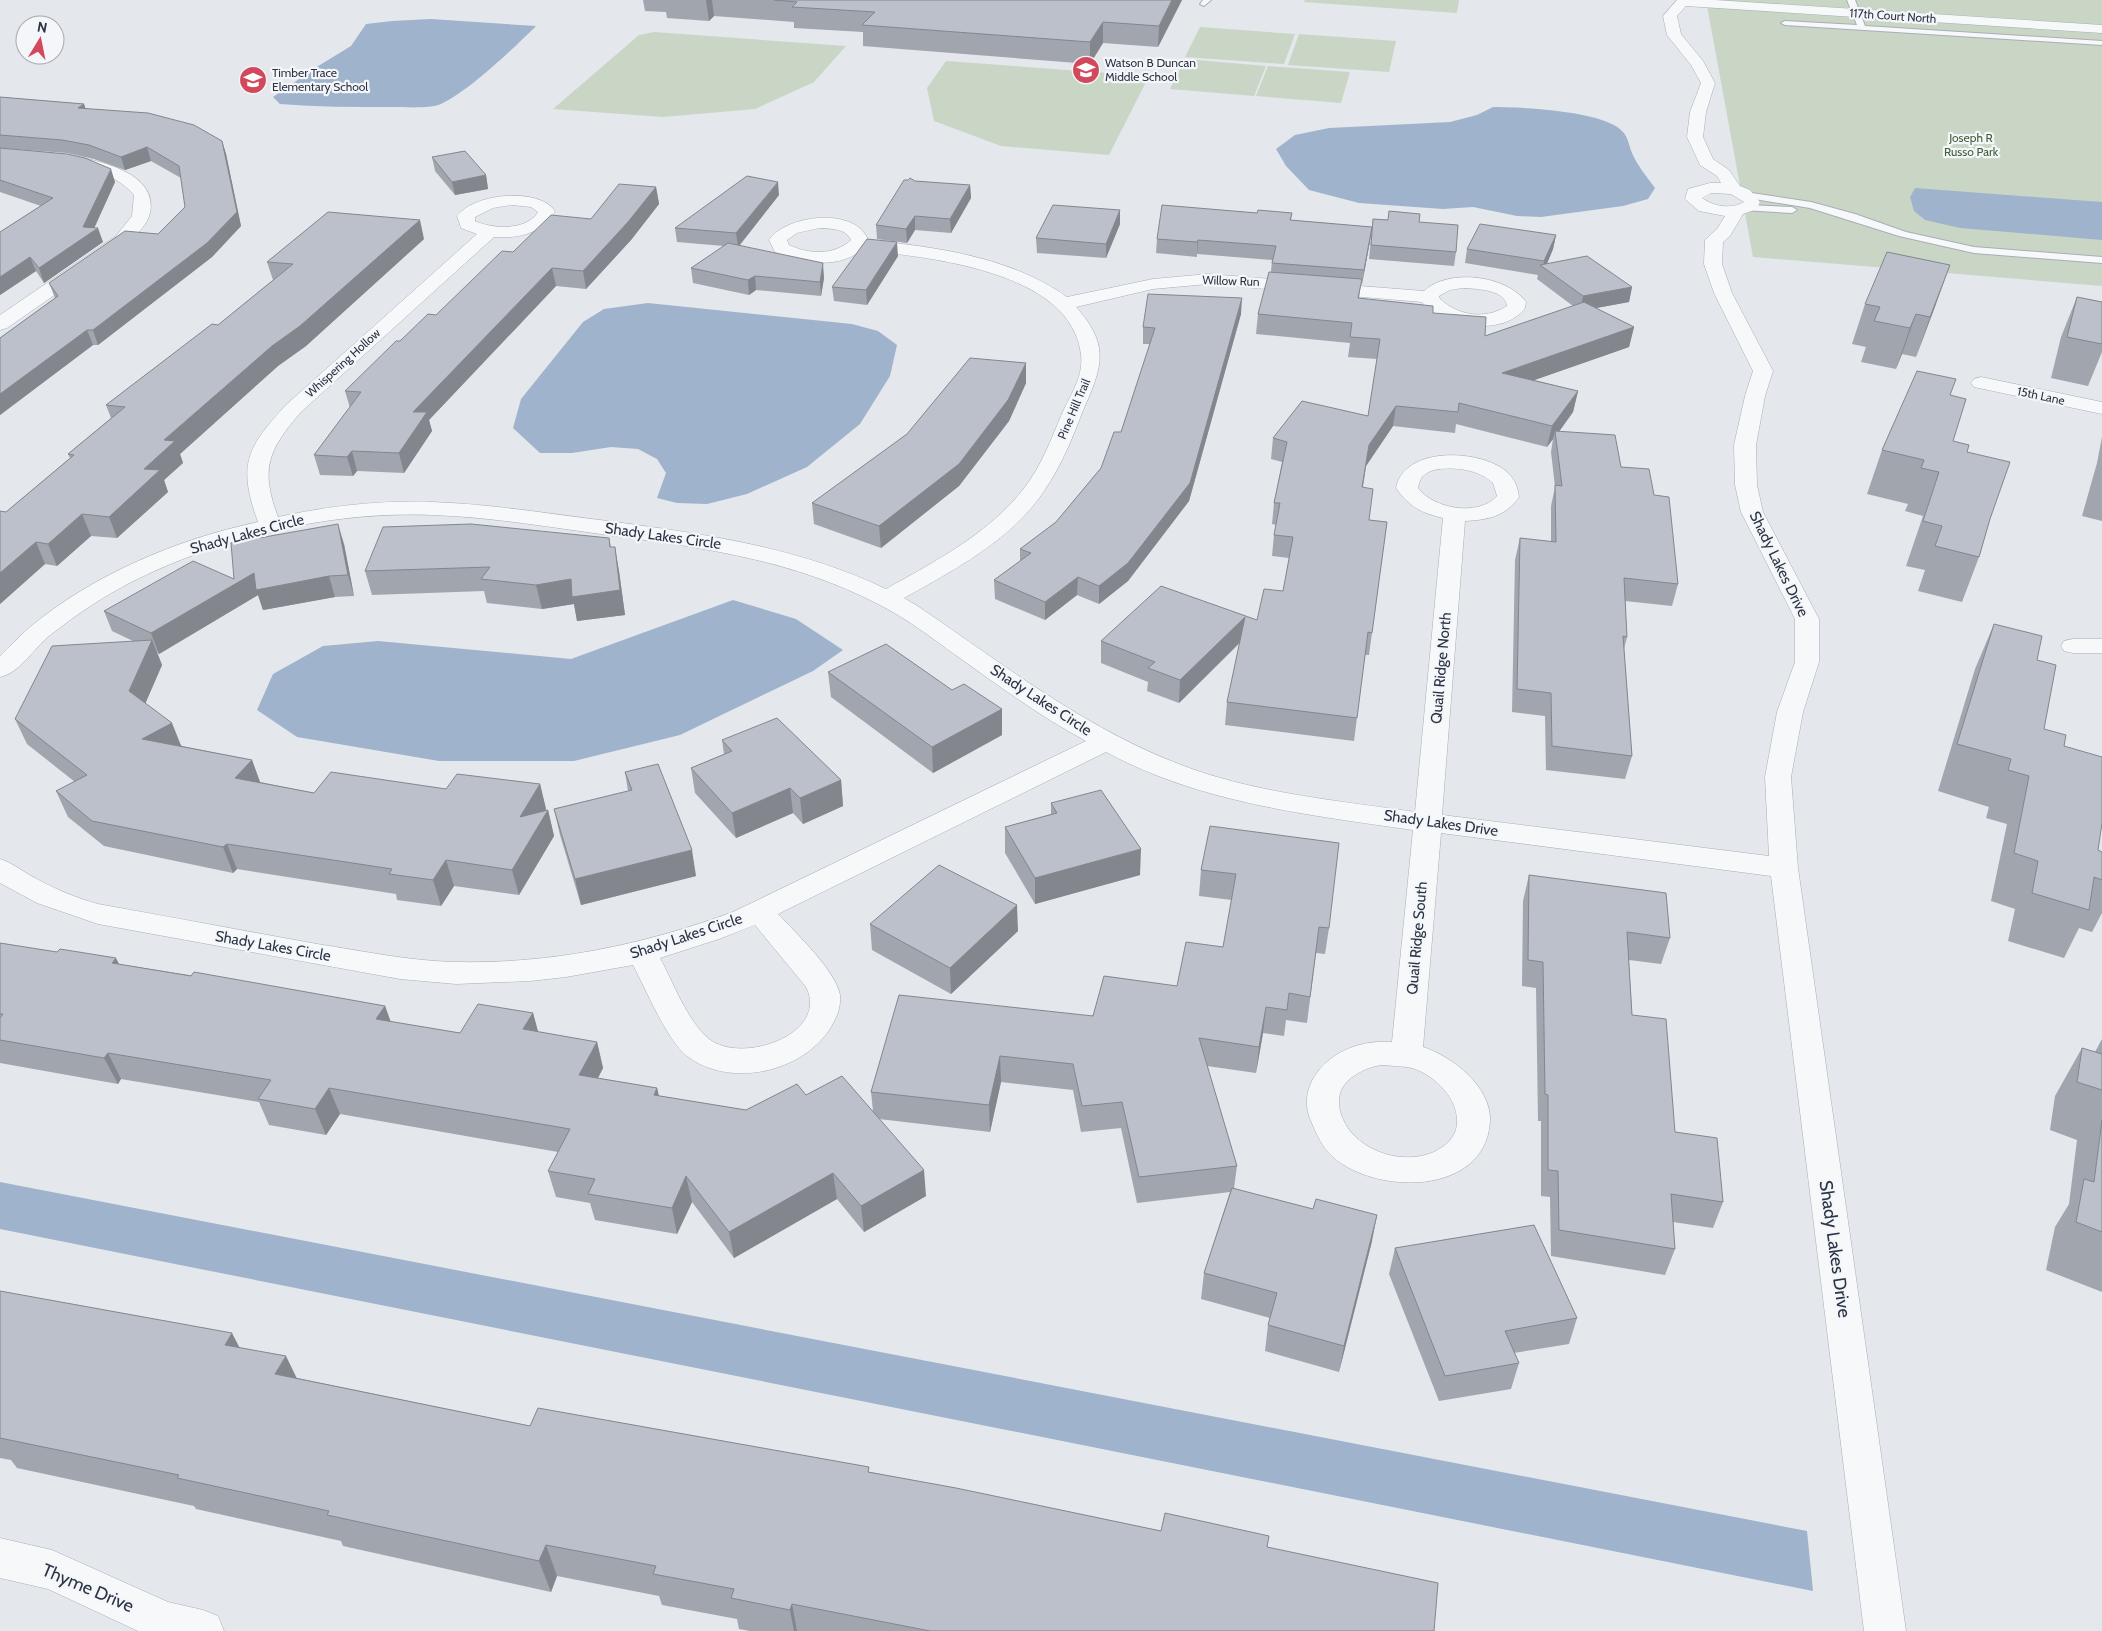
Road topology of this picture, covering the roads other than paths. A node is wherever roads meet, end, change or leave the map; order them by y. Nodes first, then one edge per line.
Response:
1 (1684, 1) edge
2 (1854, 7) edge
3 (1785, 23) dead end
4 (1862, 28) junction
5 (2102, 29) edge
6 (2102, 43) edge
7 (0, 154) edge
8 (1706, 162) junction
9 (1741, 201) junction
10 (1705, 217) junction
11 (489, 232) dead end
12 (857, 244) dead end
13 (2102, 260) edge
14 (1430, 297) dead end
15 (1063, 304) junction
16 (0, 324) edge
17 (1981, 383) dead end
18 (2102, 408) edge
19 (1455, 513) dead end
20 (270, 525) junction
21 (887, 598) junction
22 (2073, 646) dead end
23 (2102, 646) edge
24 (0, 670) edge
25 (1106, 742) junction
26 (1427, 822) junction
27 (1784, 868) junction
28 (0, 869) edge
29 (759, 911) junction
30 (642, 952) junction
31 (1407, 1054) junction
32 (0, 1558) edge
33 (203, 1631) edge
34 (1885, 1631) edge

1 - 2 street, 117th Court North
1 - 8 street
2 - 4 lane
2 - 5 street, 117th Court North
3 - 4 lane
4 - 6 lane
7 - 16 street
8 - 9 street
8 - 10 street, Shady Lakes Drive
9 - 10 street
9 - 10 street
9 - 13 lane
10 - 27 street, Shady Lakes Drive
11 - 20 street, Whispering Hollow
12 - 15 street, Pine Hill Trail
14 - 15 street, Willow Run
15 - 21 street, Pine Hill Trail
17 - 18 street, 15th Lane
19 - 26 street, Quail Ridge North
20 - 21 street, Shady Lakes Circle
20 - 24 street, Shady Lakes Circle
21 - 25 street, Shady Lakes Circle
22 - 23 street
25 - 26 street, Shady Lakes Drive
25 - 29 street, Shady Lakes Circle
26 - 27 street, Shady Lakes Drive
26 - 31 street, Quail Ridge South
27 - 34 street, Shady Lakes Drive
28 - 30 street, Shady Lakes Circle
29 - 30 street, Shady Lakes Circle
29 - 30 street
31 - 31 street
32 - 33 street, Thyme Drive

